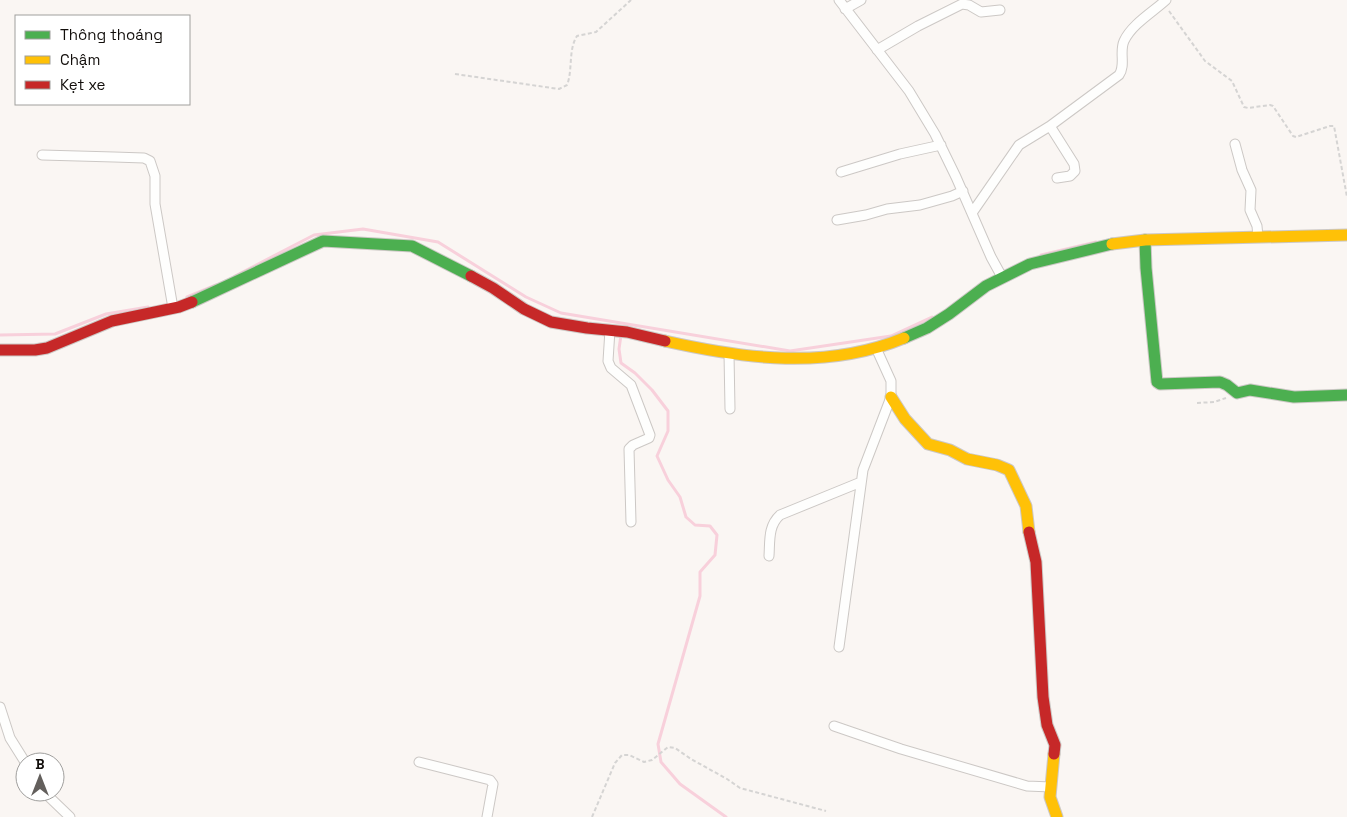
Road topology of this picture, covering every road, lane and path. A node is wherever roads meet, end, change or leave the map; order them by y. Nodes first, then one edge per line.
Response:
1 (631, 0) edge
2 (839, 0) edge
3 (861, 0) edge
4 (1165, 1) edge
5 (845, 9) junction
6 (1000, 10) dead end
7 (877, 50) junction
8 (455, 74) dead end
9 (1050, 126) junction
10 (1235, 144) dead end
11 (941, 145) junction
12 (42, 155) dead end
13 (841, 172) dead end
14 (1057, 178) dead end
15 (963, 191) junction
16 (1347, 197) edge
17 (972, 213) junction
18 (837, 220) dead end
19 (1347, 235) edge
20 (1258, 237) junction
21 (1145, 240) junction
22 (998, 271) junction
23 (172, 302) junction
24 (610, 330) junction
25 (876, 348) junction
26 (0, 350) edge
27 (729, 354) junction
28 (1237, 393) junction
29 (1347, 395) edge
30 (891, 397) junction
31 (1197, 403) dead end
32 (730, 409) dead end
33 (861, 482) junction
34 (631, 522) dead end
35 (769, 556) dead end
36 (839, 647) dead end
37 (0, 707) edge
38 (834, 726) dead end
39 (19, 752) edge
40 (419, 762) dead end
41 (1051, 787) junction
42 (54, 802) edge
43 (826, 811) dead end
44 (70, 817) edge
45 (487, 817) edge
46 (592, 817) edge
47 (1057, 817) edge

1 - 8 path
2 - 5 street
3 - 5 street
4 - 9 street
4 - 16 path
5 - 7 street
6 - 7 street
7 - 11 street
9 - 14 street
9 - 17 street
10 - 20 street
11 - 13 street
11 - 15 street
12 - 23 street
15 - 17 street
15 - 18 street
17 - 22 street
19 - 20 street
20 - 21 street
21 - 22 street
21 - 28 street
22 - 25 street
23 - 24 street
23 - 26 street
24 - 27 street
24 - 34 street
25 - 27 street
25 - 30 street
27 - 32 street
28 - 29 street
28 - 31 path
30 - 33 street
30 - 41 street
33 - 35 street
33 - 36 street
37 - 39 street
38 - 41 street
40 - 45 street
41 - 47 street
42 - 44 street
43 - 46 path

